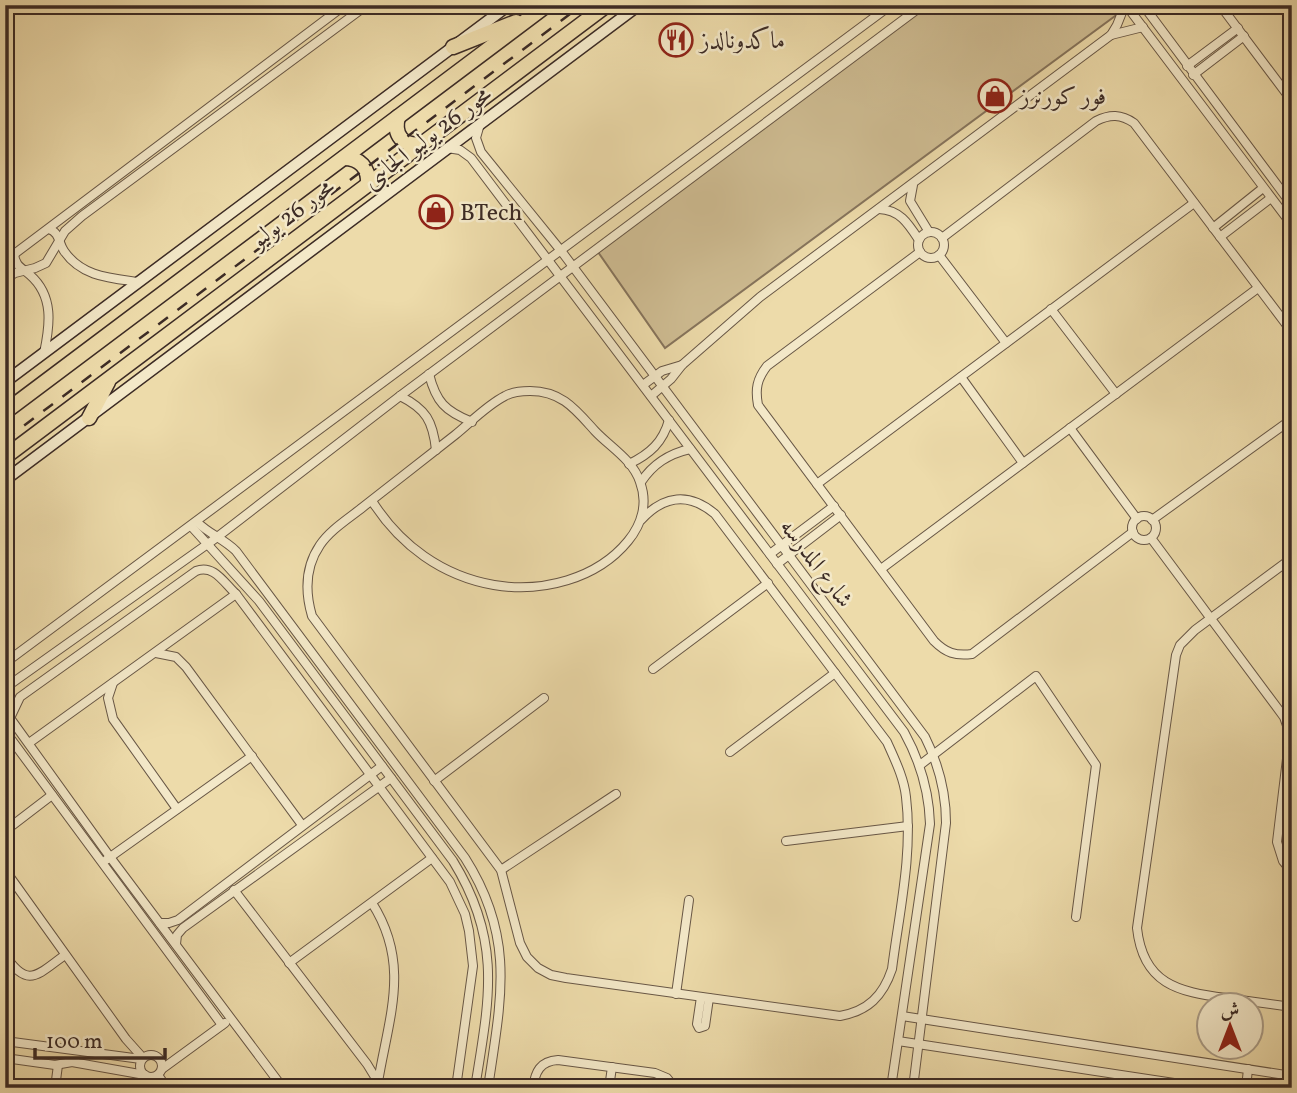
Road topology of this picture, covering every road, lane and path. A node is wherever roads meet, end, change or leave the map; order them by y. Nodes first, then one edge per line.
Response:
1 (345, 5) edge
2 (367, 5) edge
3 (509, 5) edge
4 (547, 5) edge
5 (607, 5) edge
6 (639, 5) edge
7 (891, 5) edge
8 (923, 5) edge
9 (1125, 5) edge
10 (1143, 5) edge
11 (1220, 5) edge
12 (356, 8) edge
13 (534, 15) junction
14 (1143, 27) junction
15 (1238, 28) junction
16 (1111, 35) junction
17 (1244, 36) junction
18 (453, 47) junction
19 (1187, 66) junction
20 (1193, 75) junction
21 (1292, 101) edge
22 (398, 117) junction
23 (480, 124) junction
24 (1244, 142) junction
25 (422, 144) junction
26 (447, 148) junction
27 (1235, 150) junction
28 (344, 158) junction
29 (913, 183) junction
30 (368, 184) junction
31 (1263, 188) junction
32 (1271, 198) junction
33 (1194, 203) junction
34 (1292, 205) edge
35 (878, 209) junction
36 (913, 209) junction
37 (903, 217) junction
38 (1292, 225) edge
39 (1213, 228) junction
40 (49, 229) junction
41 (929, 232) junction
42 (1220, 237) junction
43 (942, 238) junction
44 (59, 239) junction
45 (919, 240) junction
46 (562, 251) junction
47 (920, 252) junction
48 (14, 254) junction
49 (939, 255) junction
50 (5, 261) edge
51 (549, 261) junction
52 (573, 267) junction
53 (24, 270) junction
54 (561, 277) junction
55 (5, 279) edge
56 (139, 282) junction
57 (1258, 288) junction
58 (1051, 309) junction
59 (1292, 332) edge
60 (1006, 343) junction
61 (44, 353) junction
62 (681, 365) junction
63 (429, 374) junction
64 (654, 376) junction
65 (111, 377) junction
66 (961, 377) junction
67 (5, 382) edge
68 (643, 386) junction
69 (662, 386) junction
70 (1116, 394) junction
71 (400, 396) junction
72 (651, 396) junction
73 (5, 412) edge
74 (89, 418) junction
75 (1292, 419) edge
76 (669, 420) junction
77 (472, 422) junction
78 (1070, 428) junction
79 (690, 449) junction
80 (436, 450) junction
81 (5, 457) edge
82 (1023, 463) junction
83 (629, 464) junction
84 (5, 480) edge
85 (641, 482) junction
86 (817, 484) junction
87 (372, 500) junction
88 (834, 506) junction
89 (841, 515) junction
90 (1137, 519) junction
91 (641, 520) junction
92 (1152, 520) junction
93 (194, 524) junction
94 (1133, 532) junction
95 (216, 538) junction
96 (1151, 538) junction
97 (207, 544) junction
98 (780, 546) junction
99 (770, 554) junction
100 (788, 556) junction
101 (1292, 558) edge
102 (777, 564) junction
103 (881, 569) junction
104 (768, 583) junction
105 (236, 594) junction
106 (1210, 618) junction
107 (154, 653) junction
108 (5, 663) edge
109 (653, 669) dead end
110 (835, 673) junction
111 (113, 683) junction
112 (5, 688) edge
113 (544, 698) dead end
114 (8, 714) edge
115 (1288, 714) edge
116 (5, 731) edge
117 (29, 743) junction
118 (730, 751) dead end
119 (934, 755) junction
120 (252, 756) junction
121 (920, 765) junction
122 (382, 766) junction
123 (370, 774) junction
124 (391, 778) junction
125 (434, 781) junction
126 (378, 786) junction
127 (615, 793) dead end
128 (52, 795) junction
129 (177, 809) junction
130 (302, 825) junction
131 (908, 826) junction
132 (5, 831) edge
133 (786, 841) dead end
134 (110, 857) junction
135 (432, 859) junction
136 (102, 863) junction
137 (116, 865) junction
138 (5, 870) edge
139 (501, 870) junction
140 (108, 872) junction
141 (1292, 872) edge
142 (234, 890) junction
143 (920, 899) junction
144 (689, 901) dead end
145 (935, 901) junction
146 (372, 903) junction
147 (1076, 917) dead end
148 (161, 924) junction
149 (152, 932) junction
150 (176, 944) junction
151 (65, 955) junction
152 (5, 956) edge
153 (289, 962) junction
154 (676, 994) junction
155 (1292, 1007) edge
156 (902, 1016) junction
157 (230, 1019) junction
158 (922, 1020) junction
159 (222, 1025) junction
160 (5, 1041) edge
161 (898, 1041) junction
162 (919, 1044) junction
163 (51, 1048) junction
164 (71, 1051) junction
165 (5, 1058) edge
166 (142, 1059) junction
167 (72, 1062) junction
168 (53, 1064) junction
169 (612, 1067) junction
170 (1248, 1069) junction
171 (160, 1072) junction
172 (145, 1075) junction
173 (1292, 1076) edge
174 (1142, 1078) junction
175 (377, 1085) edge
176 (1181, 1086) edge
177 (55, 1088) edge
178 (167, 1088) edge
179 (283, 1088) edge
180 (456, 1088) edge
181 (475, 1088) edge
182 (488, 1088) edge
183 (533, 1088) edge
184 (609, 1088) edge
185 (675, 1088) edge
186 (891, 1088) edge
187 (913, 1088) edge
188 (1149, 1088) edge
189 (1207, 1088) edge
190 (1246, 1088) edge

1 - 40 street
2 - 12 street
3 - 18 main road
4 - 13 highway, محور 26 يوليو
5 - 25 highway, محور 26 يوليو
6 - 23 main road, محور 26 يوليو الجانبى
7 - 46 street
8 - 52 street
9 - 14 street
9 - 16 street
10 - 19 street
11 - 15 street
12 - 44 street
13 - 18 highway
13 - 22 highway, محور 26 يوليو
14 - 16 street
14 - 27 street
15 - 17 street
15 - 19 street
16 - 29 street
17 - 20 street
17 - 21 street
18 - 56 main road
19 - 20 street
20 - 24 street
22 - 25 highway
22 - 28 highway, محور 26 يوليو
23 - 26 main road, محور 26 يوليو الجانبى
23 - 46 street, شارع المدرسه
24 - 27 street
24 - 34 street
25 - 30 highway, محور 26 يوليو
26 - 51 street, شارع المدرسه
26 - 74 main road, محور 26 يوليو الجانبى
27 - 31 street
28 - 30 highway
28 - 73 highway, محور 26 يوليو
29 - 35 street
29 - 36 street
30 - 65 highway, محور 26 يوليو
31 - 32 street
31 - 39 street
32 - 38 street
32 - 42 street
33 - 39 street
33 - 43 street
33 - 58 street
35 - 37 street
35 - 62 street
36 - 37 street
36 - 41 street
37 - 45 street
39 - 42 street
40 - 44 street
40 - 48 street
41 - 43 street
41 - 45 street
42 - 57 street
43 - 49 street
44 - 53 street
44 - 56 street
45 - 47 street
46 - 51 street
46 - 52 street, شارع المدرسه
47 - 49 street
47 - 86 street
48 - 50 street
48 - 53 street
49 - 60 street
51 - 54 street, شارع المدرسه
51 - 93 street
52 - 54 street
52 - 64 street, شارع المدرسه
53 - 55 street
53 - 61 street
54 - 63 street
54 - 68 street, شارع المدرسه
56 - 61 main road
57 - 59 street
57 - 70 street
58 - 60 street
58 - 70 street
60 - 66 street
61 - 67 main road
62 - 64 street
62 - 69 street
63 - 71 street
63 - 77 street
64 - 68 street
64 - 69 street, شارع المدرسه
65 - 74 highway
65 - 81 highway, محور 26 يوليو
66 - 82 street
66 - 86 street
68 - 72 street, شارع المدرسه
69 - 72 street
69 - 98 street, شارع المدرسه
70 - 78 street
71 - 80 street
71 - 95 street
72 - 76 street, شارع المدرسه
74 - 84 main road, محور 26 يوليو الجانبى
75 - 92 street
76 - 79 street, شارع المدرسه
76 - 83 street
77 - 80 street
77 - 83 street
78 - 82 street
78 - 90 street
79 - 85 street
79 - 99 street, شارع المدرسه
80 - 87 street
82 - 103 street
83 - 85 street
85 - 91 street
86 - 88 street
87 - 91 street
87 - 125 street
88 - 89 street
88 - 98 street
89 - 100 street
89 - 103 street
90 - 92 street
90 - 94 street
91 - 104 street
92 - 96 street
93 - 95 street
93 - 97 street
93 - 108 street
94 - 96 street
94 - 103 street
95 - 97 street
95 - 182 street
96 - 106 street
97 - 112 street
97 - 122 street
98 - 99 street
98 - 100 street, شارع المدرسه
99 - 102 street, شارع المدرسه
100 - 102 street
100 - 119 street, شارع المدرسه
101 - 106 street
102 - 121 street, شارع المدرسه
104 - 109 street
104 - 110 street
105 - 107 street
105 - 114 street
105 - 123 street
106 - 115 street
106 - 155 street
107 - 111 street
107 - 120 street
110 - 118 street
110 - 131 street
111 - 117 street
111 - 129 street
113 - 125 street
114 - 117 street
115 - 141 street
116 - 128 street
117 - 134 street
119 - 121 street
119 - 145 street, شارع المدرسه
119 - 147 street
120 - 129 street
120 - 130 street
121 - 143 street, شارع المدرسه
122 - 123 street
122 - 124 street
123 - 126 street
123 - 130 street
124 - 126 street
124 - 181 street
125 - 139 street
126 - 135 street
126 - 142 street
127 - 139 street
128 - 132 street
128 - 136 street
129 - 134 street
130 - 148 street
131 - 133 street
131 - 154 street
134 - 136 street
134 - 137 street
135 - 146 street
135 - 180 street
136 - 140 street
137 - 140 street
137 - 148 street
138 - 151 street
139 - 154 street
140 - 149 street
142 - 150 street
142 - 153 street
143 - 145 street
143 - 156 street, شارع المدرسه
144 - 154 street
145 - 158 street, شارع المدرسه
146 - 153 street
146 - 175 street
148 - 149 street
148 - 150 street
149 - 159 street
150 - 157 street
151 - 152 street
151 - 166 street
153 - 175 street
156 - 158 street
156 - 161 street, شارع المدرسه
157 - 159 street
157 - 179 street
158 - 162 street, شارع المدرسه
158 - 170 street
159 - 171 street
160 - 163 street
161 - 162 street
161 - 186 street, شارع المدرسه
162 - 174 street
162 - 187 street, شارع المدرسه
163 - 164 street
163 - 168 street
164 - 166 street
164 - 167 street
165 - 168 street
166 - 171 street
166 - 172 street
167 - 168 street
167 - 172 street
168 - 177 street
169 - 183 street
169 - 184 street
169 - 185 street
170 - 173 street
170 - 190 street
171 - 172 street
171 - 178 street
174 - 176 street
174 - 188 street
176 - 189 street

